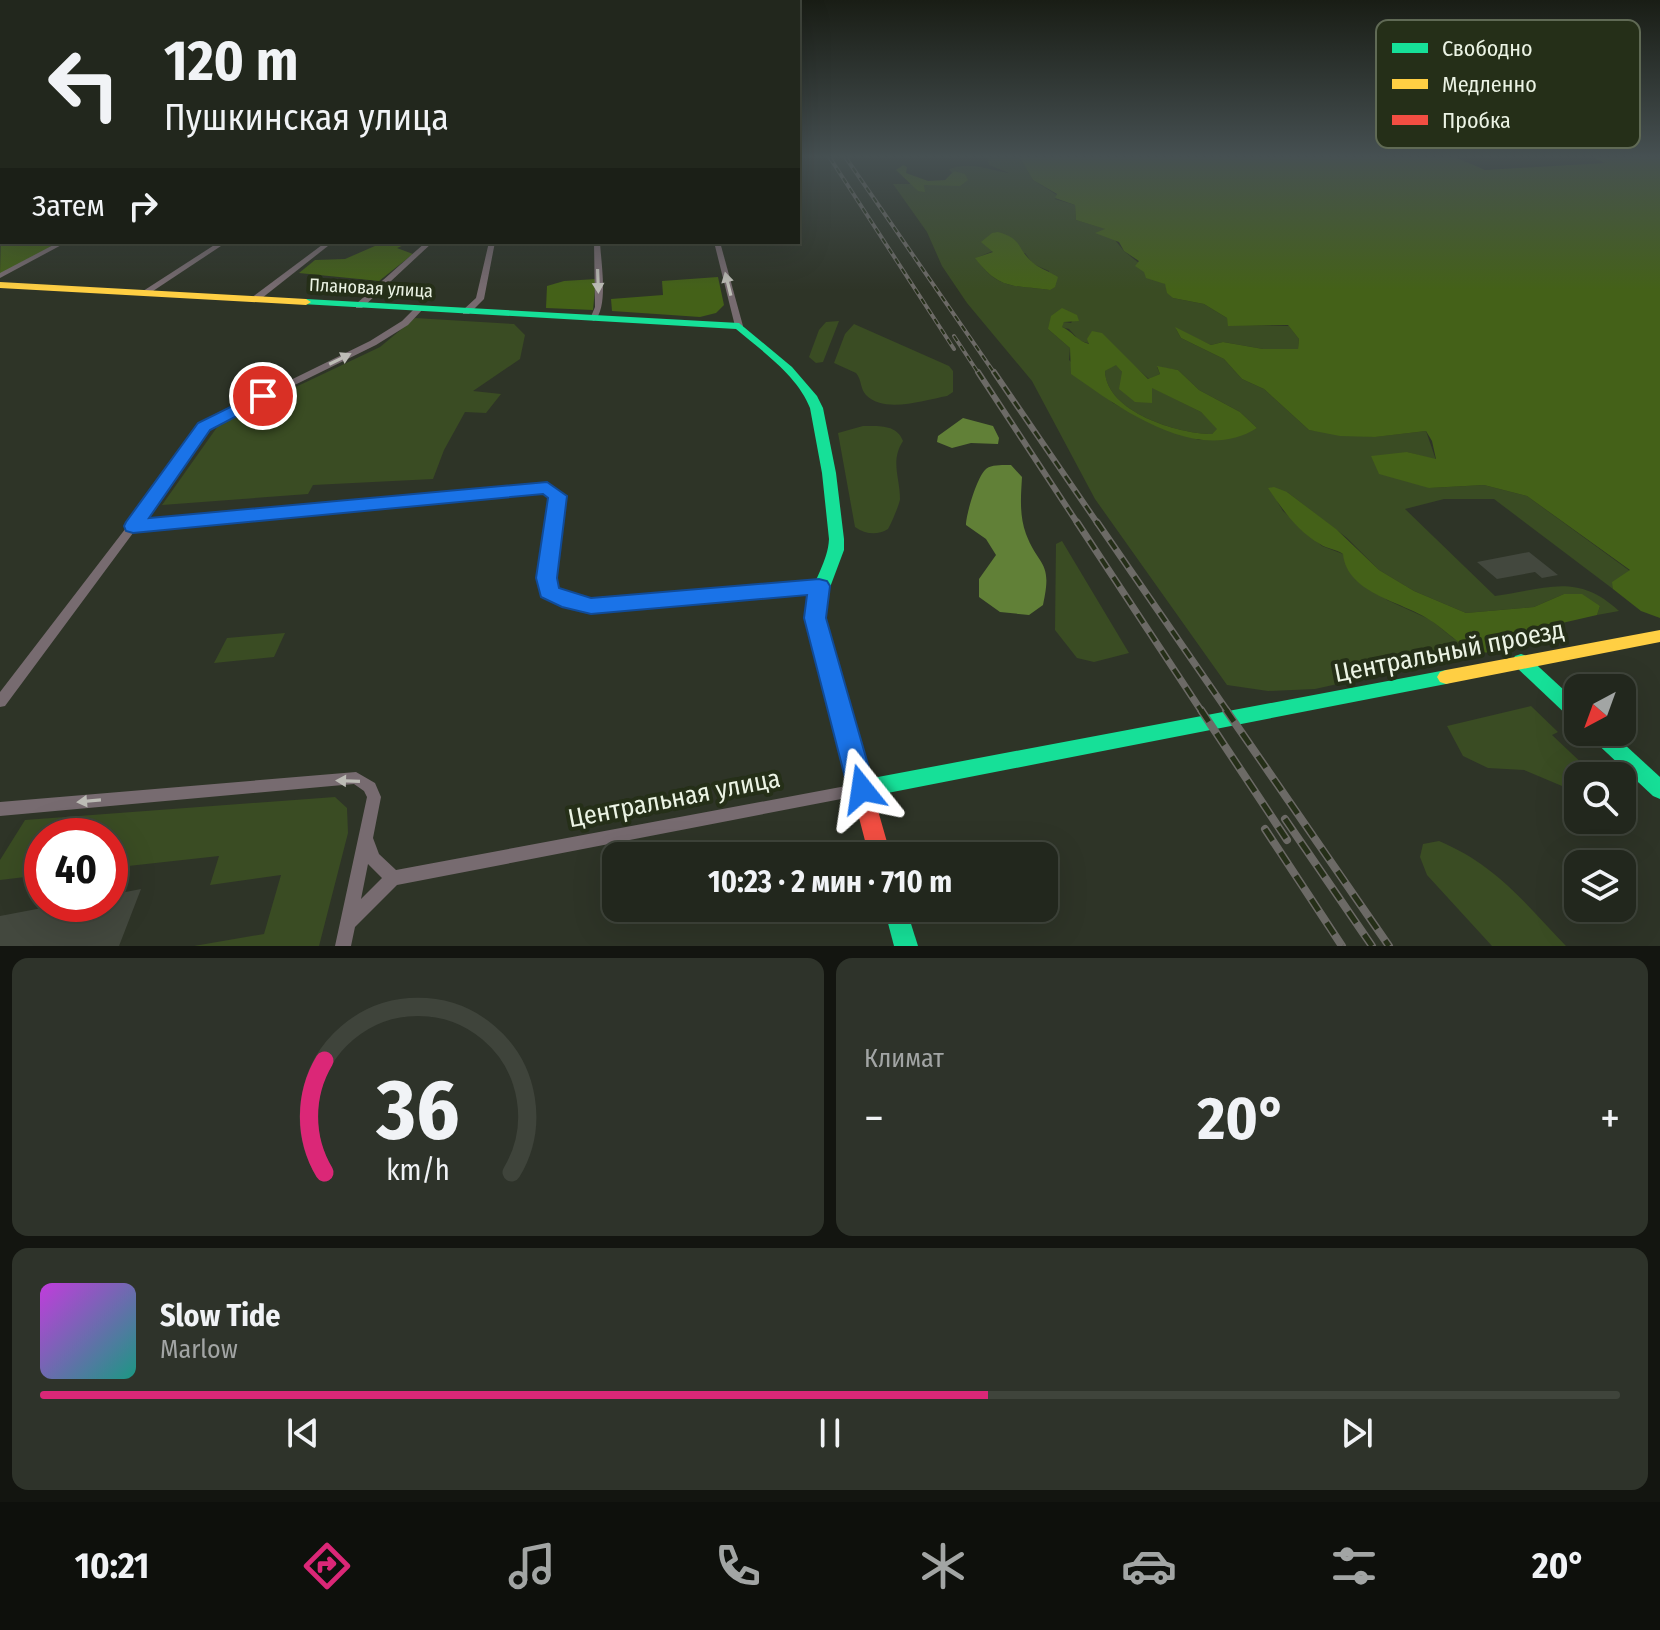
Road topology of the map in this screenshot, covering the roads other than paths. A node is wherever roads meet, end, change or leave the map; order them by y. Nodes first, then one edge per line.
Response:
1 (60, 244) edge
2 (221, 244) edge
3 (327, 244) edge
4 (428, 244) edge
5 (492, 244) edge
6 (597, 244) edge
7 (718, 244) edge
8 (0, 276) edge
9 (0, 285) edge
10 (144, 293) junction
11 (254, 300) junction
12 (359, 306) junction
13 (419, 309) junction
14 (466, 312) junction
15 (594, 319) junction
16 (739, 326) junction
17 (133, 526) junction
18 (819, 586) junction
19 (1660, 636) edge
20 (1521, 661) junction
21 (1564, 701) edge
22 (0, 702) edge
23 (1247, 715) joint
24 (1613, 746) edge
25 (862, 789) junction
26 (1660, 790) edge
27 (0, 809) edge
28 (366, 839) junction
29 (876, 842) edge
30 (393, 878) junction
31 (899, 922) edge
32 (348, 923) junction
33 (343, 946) edge
34 (906, 946) edge

1 - 8 street
2 - 10 street
3 - 11 street
4 - 12 street
5 - 14 street
6 -> 15 street
16 -> 7 street
9 - 10 street, Плановая улица
10 - 11 street, Плановая улица
11 - 12 street, Плановая улица
12 - 13 street, Плановая улица
13 - 14 street, Плановая улица
17 -> 13 street
14 - 15 street, Плановая улица
15 - 16 street, Плановая улица
16 - 18 street
17 - 18 street
17 - 22 street
18 - 25 street
19 - 20 street, Центральный проезд
20 - 21 street
20 - 23 street, Центральный проезд
23 - 25 street, Центральная улица
24 - 26 street
25 - 29 street
25 - 30 street, Центральная улица
28 -> 27 street
28 - 30 street
28 - 32 street
30 - 32 street
31 - 34 street
32 - 33 street

